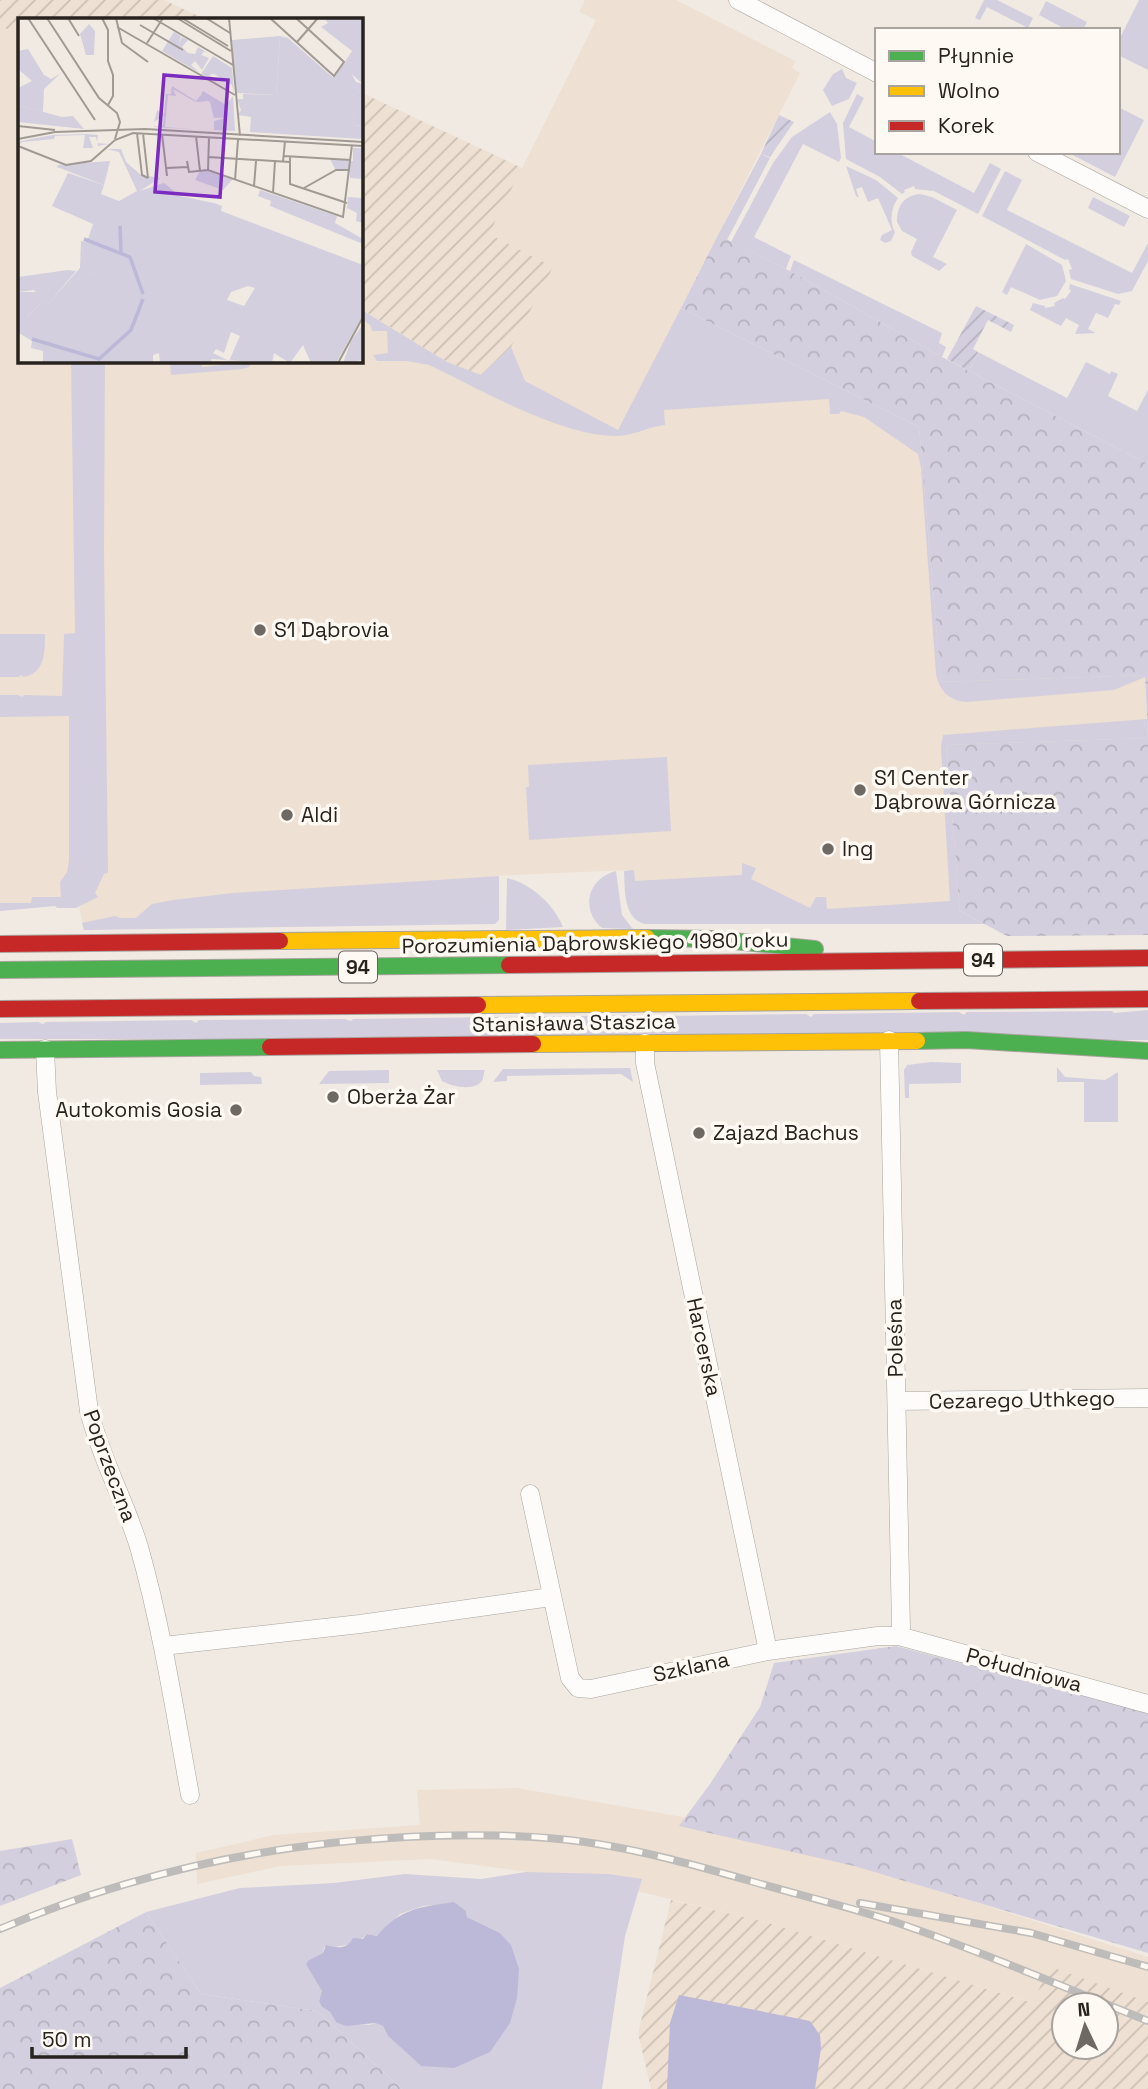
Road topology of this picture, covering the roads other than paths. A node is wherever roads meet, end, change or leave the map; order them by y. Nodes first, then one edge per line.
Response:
1 (738, 0) edge
2 (875, 72) edge
3 (1041, 154) edge
4 (1148, 209) edge
5 (0, 944) edge
6 (1148, 958) edge
7 (896, 961) junction
8 (0, 970) edge
9 (1148, 999) edge
10 (0, 1009) edge
11 (889, 1040) junction
12 (645, 1043) junction
13 (45, 1049) junction
14 (0, 1050) edge
15 (1148, 1051) edge
16 (1148, 1398) edge
17 (897, 1401) junction
18 (530, 1494) dead end
19 (551, 1597) junction
20 (899, 1636) junction
21 (163, 1646) junction
22 (768, 1651) junction
23 (1148, 1704) edge
24 (190, 1795) dead end

1 - 2 street
3 - 4 street
5 - 7 main road
6 - 7 main road, Porozumienia Dąbrowskiego 1980 roku / 94
7 - 8 main road, Porozumienia Dąbrowskiego 1980 roku / 94
9 - 10 main road, 94
11 - 12 main road, Stanisława Staszica
11 - 15 main road, Stanisława Staszica
11 - 17 street, Poleśna
12 - 13 main road, Stanisława Staszica
12 - 22 street, Harcerska
13 - 14 main road, Stanisława Staszica
13 - 21 street, Poprzeczna
16 - 17 street, Cezarego Uthkego
17 - 20 street, Poleśna
18 - 19 street, Szklana
19 - 21 street
19 - 22 street, Szklana
20 - 22 street, Szklana
20 - 23 street, Południowa
21 - 24 street, Poprzeczna

